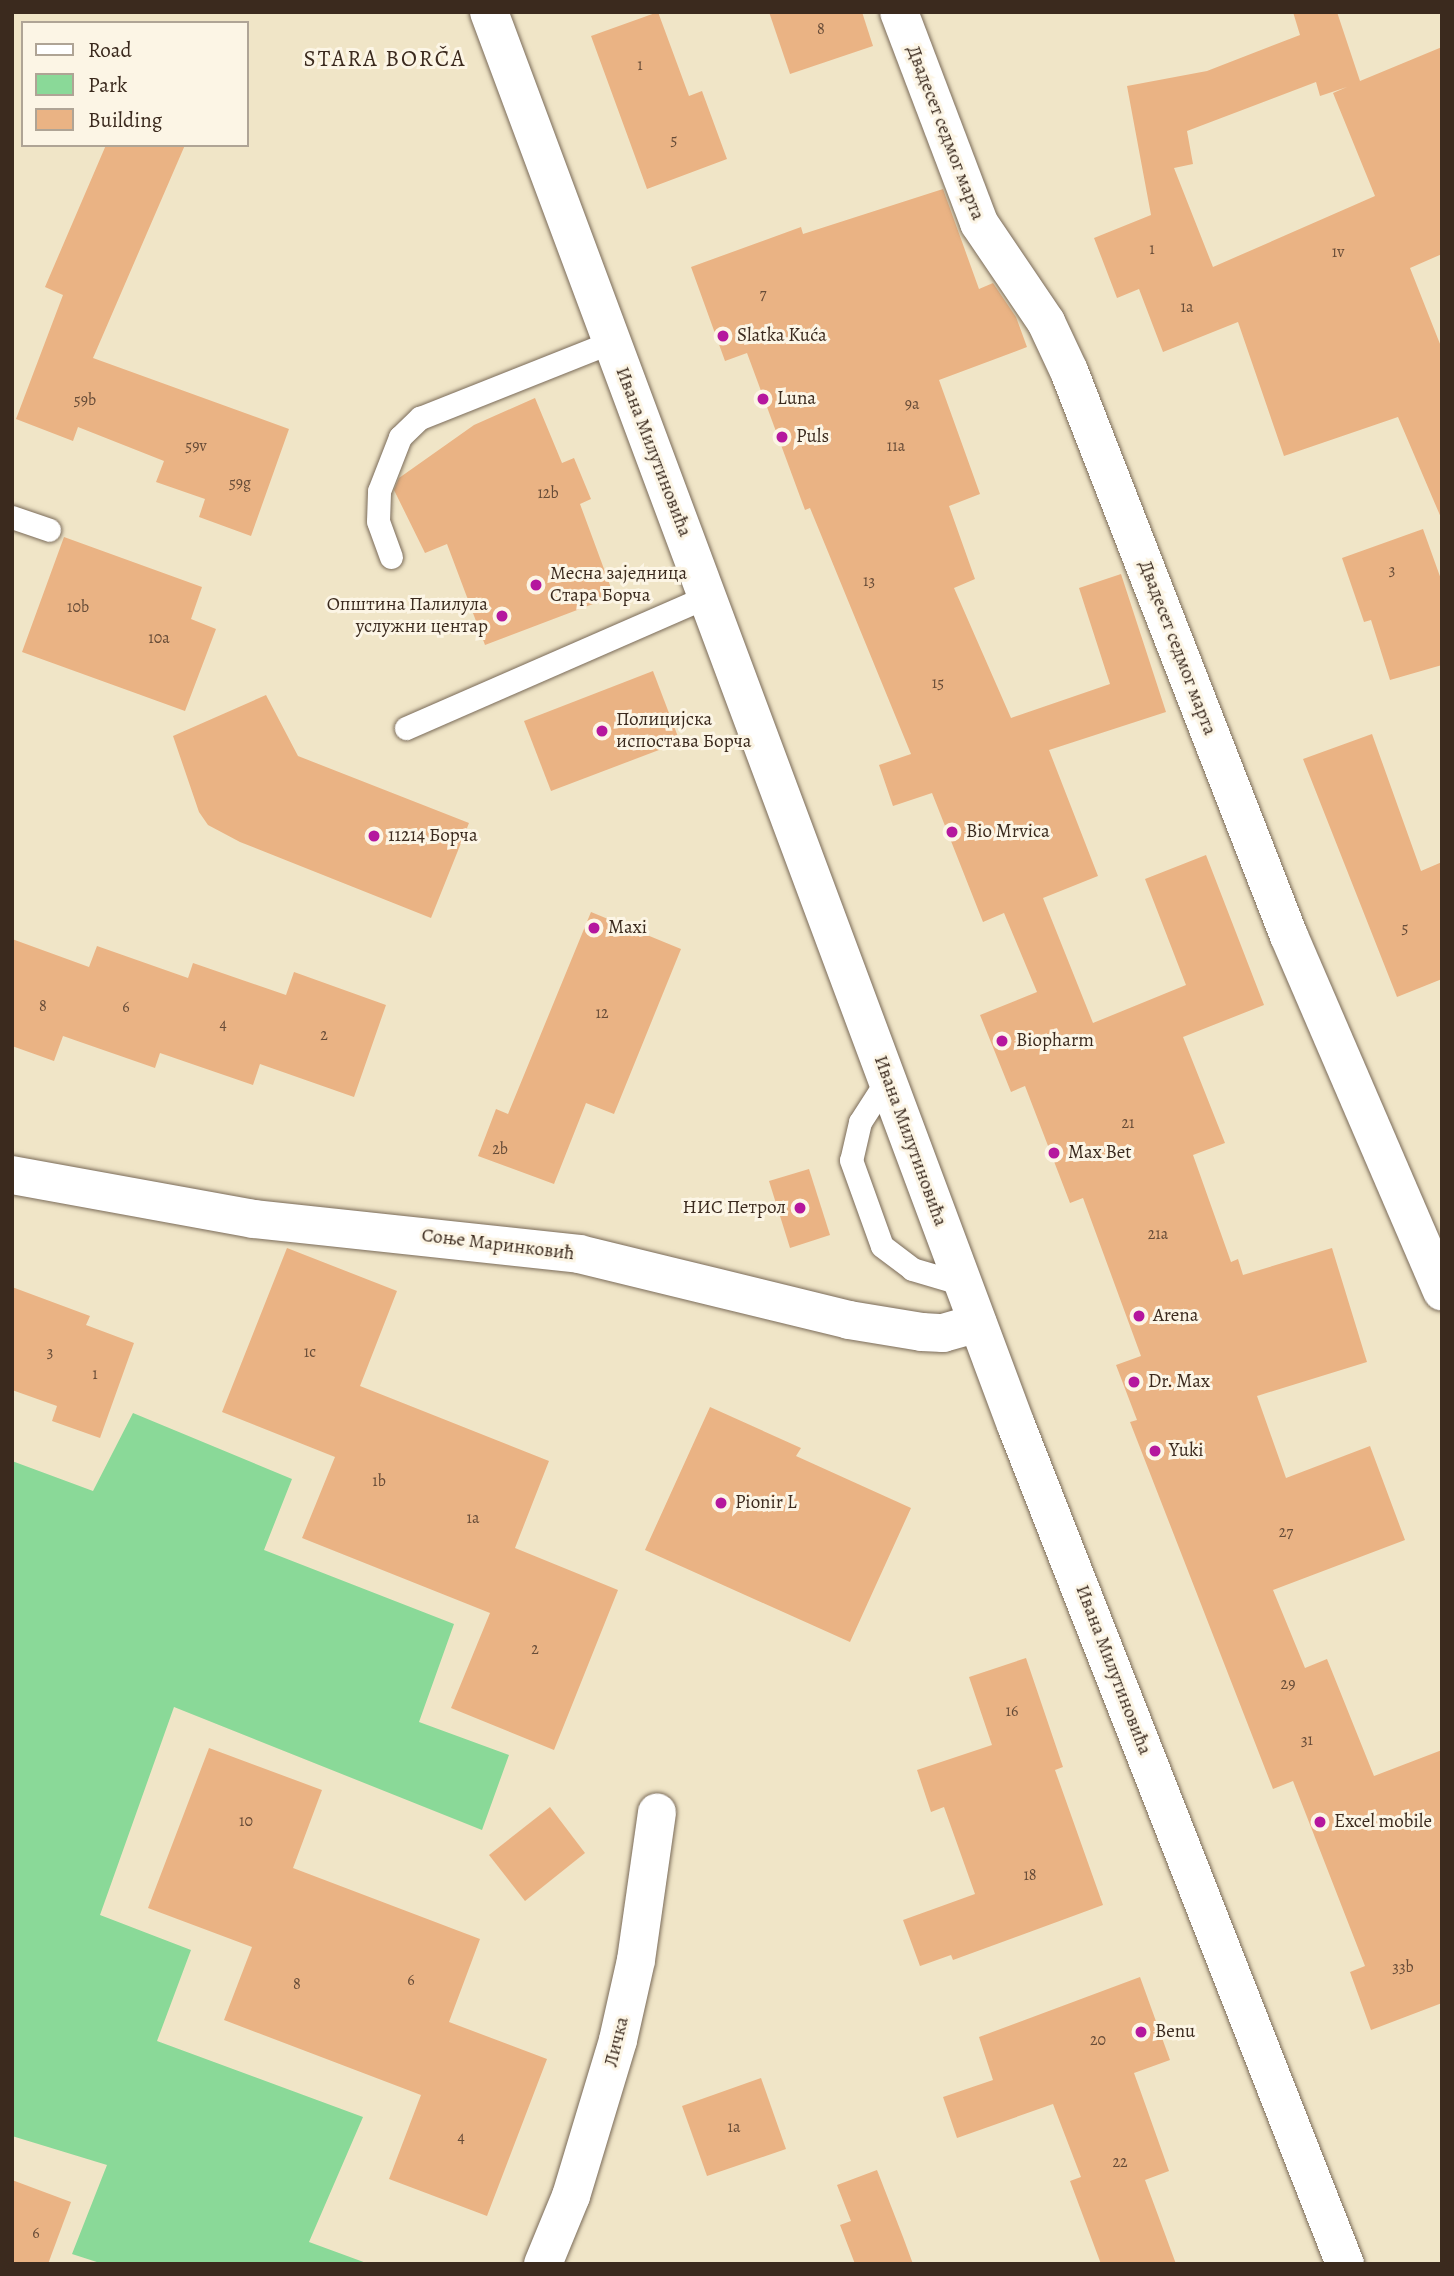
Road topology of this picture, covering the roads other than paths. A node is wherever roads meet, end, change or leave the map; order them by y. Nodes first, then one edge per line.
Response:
1 (489, 12) edge
2 (899, 12) edge
3 (611, 342) junction
4 (12, 517) edge
5 (49, 530) dead end
6 (391, 557) dead end
7 (708, 596) junction
8 (405, 728) dead end
9 (887, 1080) junction
10 (12, 1175) edge
11 (963, 1284) junction
12 (1442, 1292) edge
13 (978, 1323) junction
14 (657, 1812) dead end
15 (543, 2264) edge
16 (1345, 2264) edge

1 - 3 street, Ивана Милутиновића
2 - 12 street, Двадесет седмог марта
3 - 6 lane
3 - 7 street, Ивана Милутиновића
4 - 5 lane
7 - 8 lane
7 - 9 street, Ивана Милутиновића
9 - 11 street, Ивана Милутиновића
9 - 11 lane
10 - 13 street, Соње Маринковић
11 - 13 street, Ивана Милутиновића
13 - 16 street, Ивана Милутиновића
14 - 15 street, Личка

